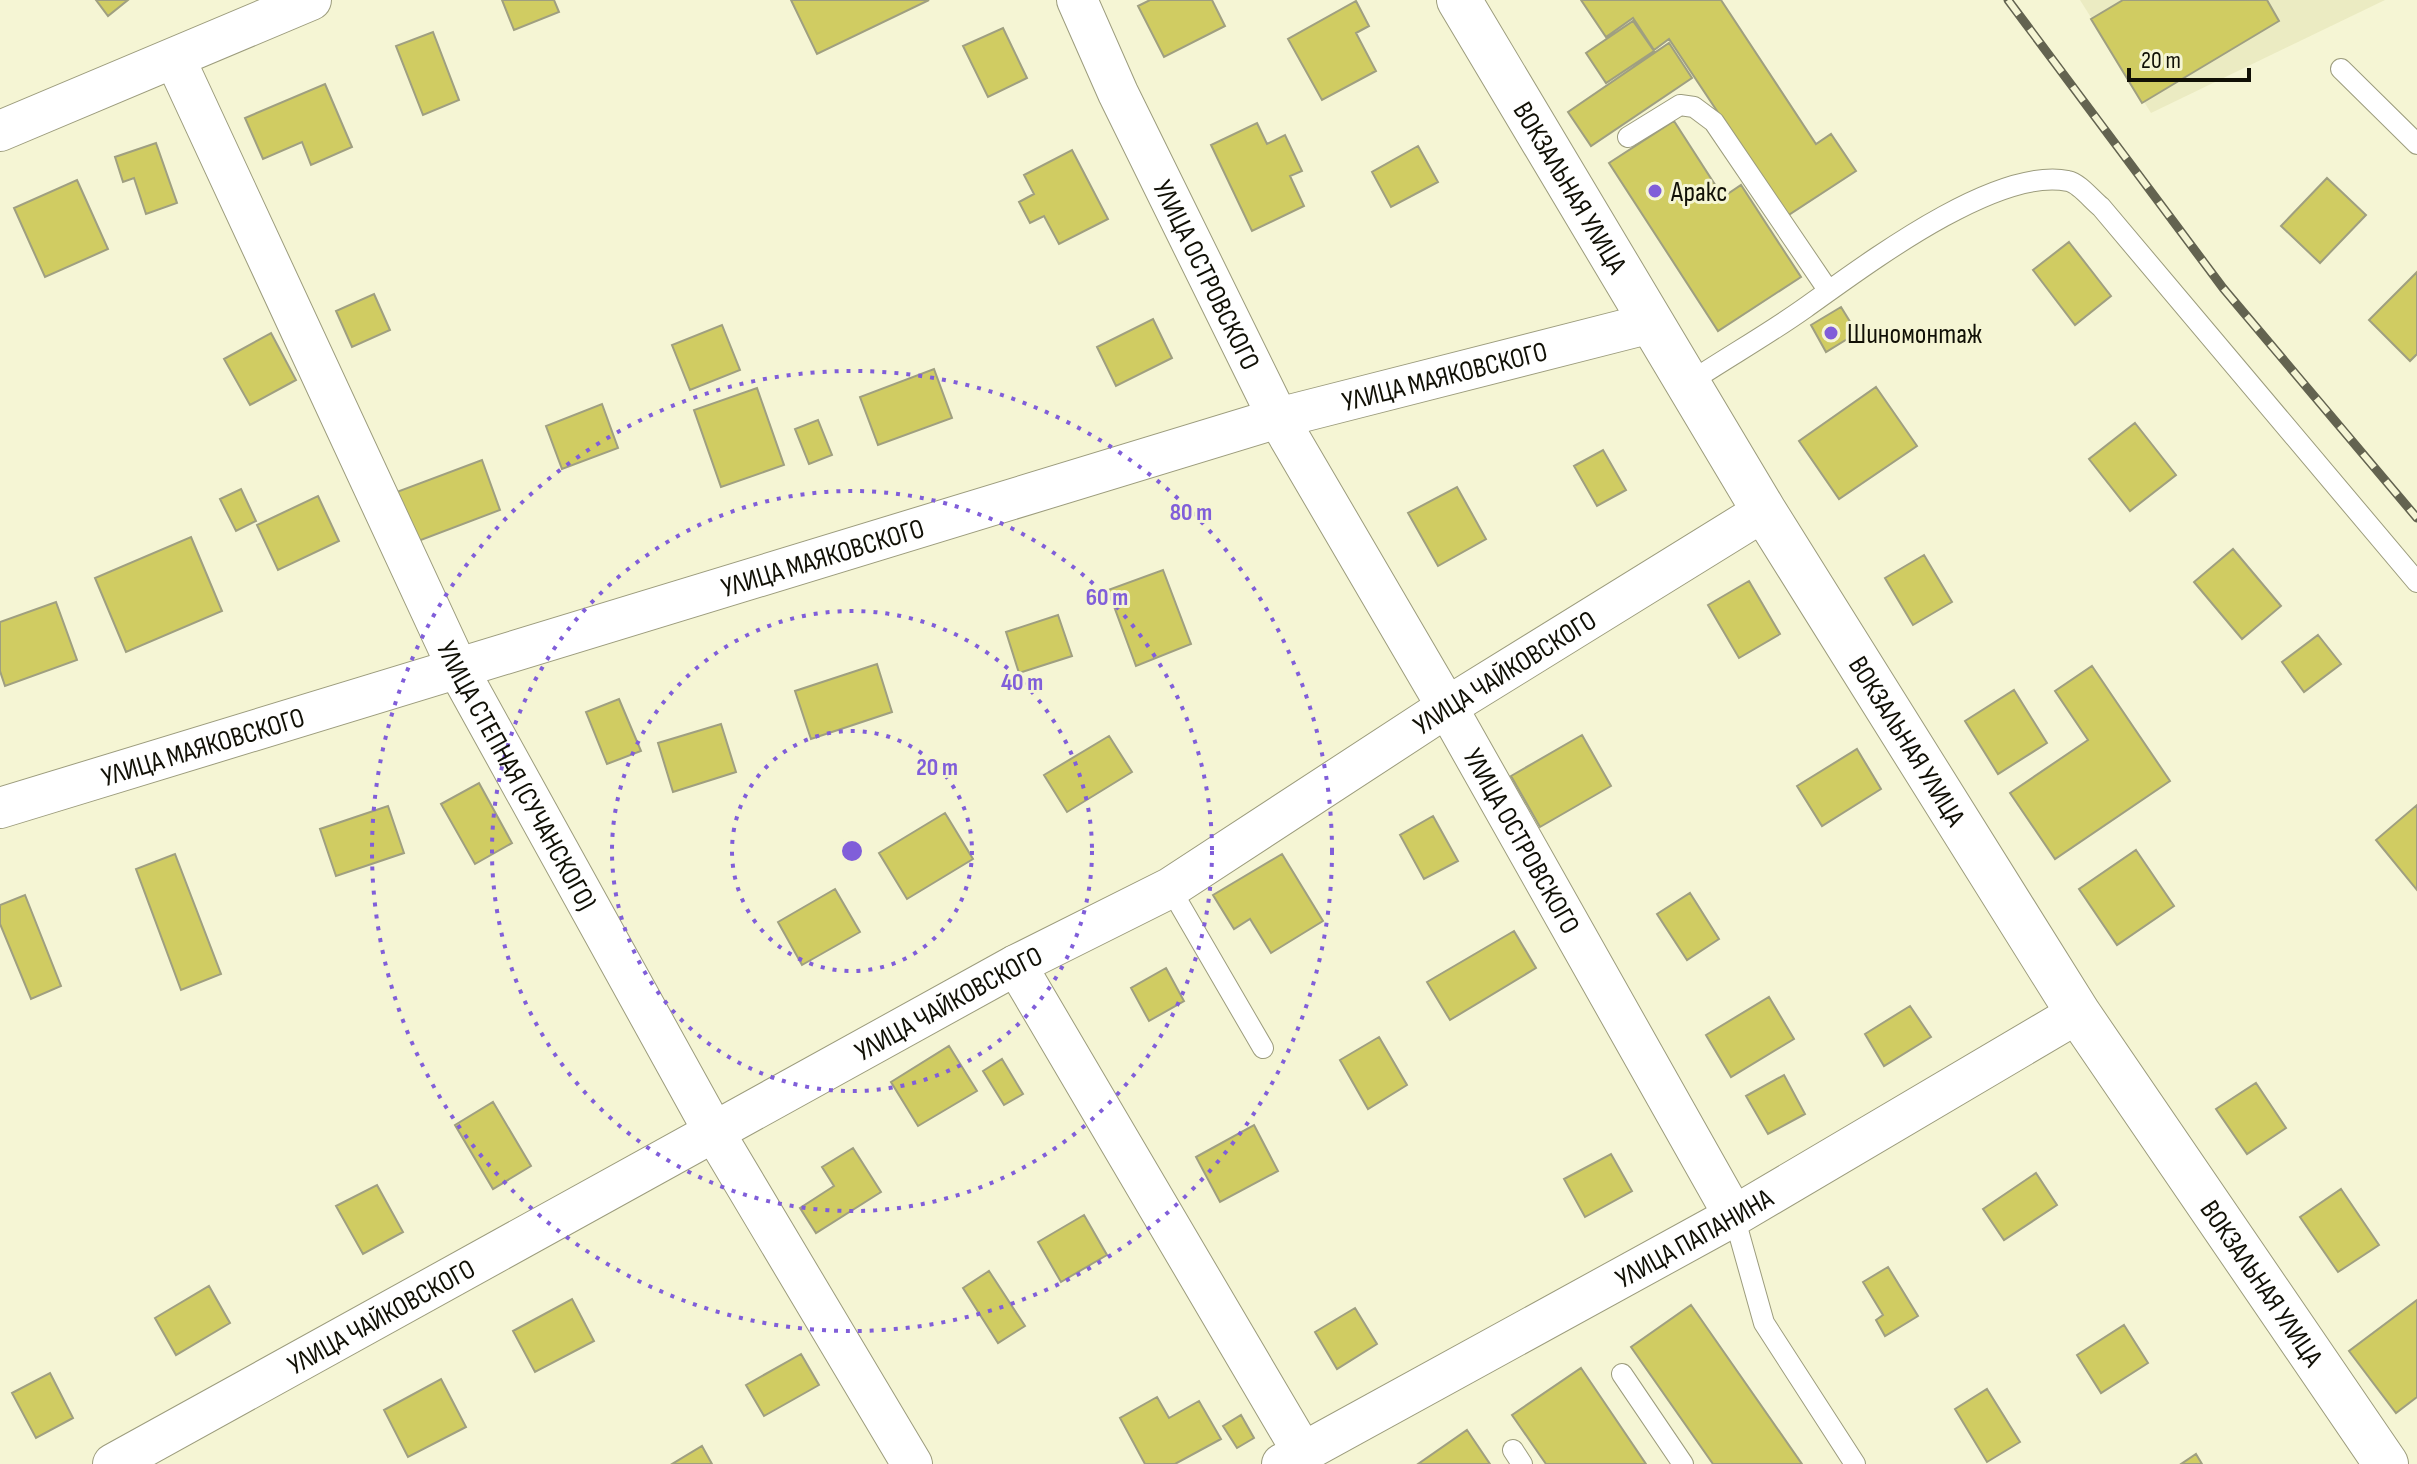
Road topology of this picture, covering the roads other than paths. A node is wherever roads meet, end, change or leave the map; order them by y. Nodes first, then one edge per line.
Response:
1 (311, 0) edge
2 (1077, 0) edge
3 (1459, 0) edge
4 (175, 59) junction
5 (2341, 69) dead end
6 (0, 131) edge
7 (1628, 137) dead end
8 (2417, 144) edge
9 (1828, 290) junction
10 (1651, 323) junction
11 (1687, 384) junction
12 (1278, 418) junction
13 (1764, 511) junction
14 (2417, 582) edge
15 (458, 669) junction
16 (1447, 707) junction
17 (0, 808) edge
18 (1170, 888) junction
19 (1016, 965) junction
20 (2078, 1013) junction
21 (1263, 1048) dead end
22 (714, 1132) junction
23 (1734, 1216) junction
24 (1622, 1374) dead end
25 (1292, 1458) edge
26 (113, 1464) edge
27 (912, 1464) edge
28 (1683, 1464) edge
29 (1855, 1464) edge
30 (2386, 1464) edge

1 - 4 street
2 - 12 street, УЛИЦА ОСТРОВСКОГО
3 - 10 main road, ВОКЗАЛЬНАЯ УЛИЦА
4 - 6 street
4 - 15 street, УЛИЦА СТЕПНАЯ (СУЧАНСКОГО)
5 - 8 lane
7 - 9 lane
9 - 11 lane
9 - 14 lane
10 - 11 main road, ВОКЗАЛЬНАЯ УЛИЦА
10 - 12 street, УЛИЦА МАЯКОВСКОГО
11 - 13 main road, ВОКЗАЛЬНАЯ УЛИЦА
12 - 15 street, УЛИЦА МАЯКОВСКОГО
12 - 16 street, УЛИЦА ОСТРОВСКОГО
13 - 16 street, УЛИЦА ЧАЙКОВСКОГО
13 - 20 main road, ВОКЗАЛЬНАЯ УЛИЦА
15 - 17 street, УЛИЦА МАЯКОВСКОГО
15 - 22 street, УЛИЦА СТЕПНАЯ (СУЧАНСКОГО)
16 - 18 street, УЛИЦА ЧАЙКОВСКОГО
16 - 23 street, УЛИЦА ОСТРОВСКОГО
18 - 19 street, УЛИЦА ЧАЙКОВСКОГО
18 - 21 lane
19 - 22 street, УЛИЦА ЧАЙКОВСКОГО
19 - 25 street, УЛИЦА ПАПАНИНА
20 - 23 street, УЛИЦА ПАПАНИНА
20 - 30 main road, ВОКЗАЛЬНАЯ УЛИЦА
22 - 26 street, УЛИЦА ЧАЙКОВСКОГО
22 - 27 street, УЛИЦА СТЕПНАЯ (СУЧАНСКОГО)
23 - 25 street, УЛИЦА ПАПАНИНА
23 - 29 lane, УЛИЦА ОСТРОВСКОГО
24 - 28 lane

